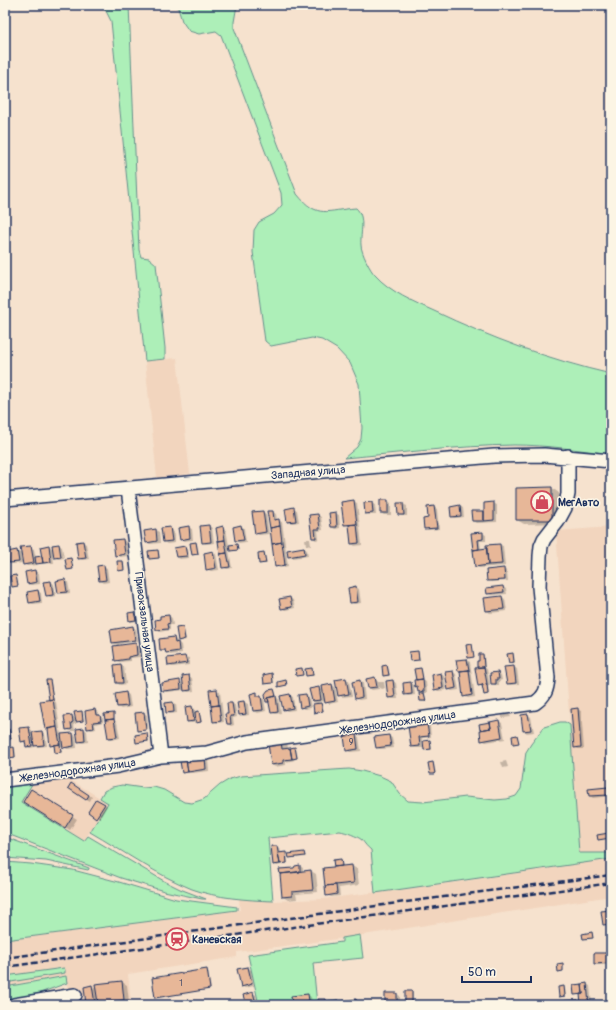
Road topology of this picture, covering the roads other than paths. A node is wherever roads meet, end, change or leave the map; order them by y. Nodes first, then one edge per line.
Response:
1 (568, 456) junction
2 (611, 461) edge
3 (128, 489) junction
4 (5, 499) edge
5 (161, 756) junction
6 (5, 780) edge
7 (76, 995) dead end
8 (14, 1005) edge

1 - 2 street, Западная улица
1 - 3 street, Западная улица
1 - 5 street, Железнодорожная улица
3 - 4 street, Западная улица
3 - 5 street, Привокзальная улица
5 - 6 street, Железнодорожная улица
7 - 8 street

